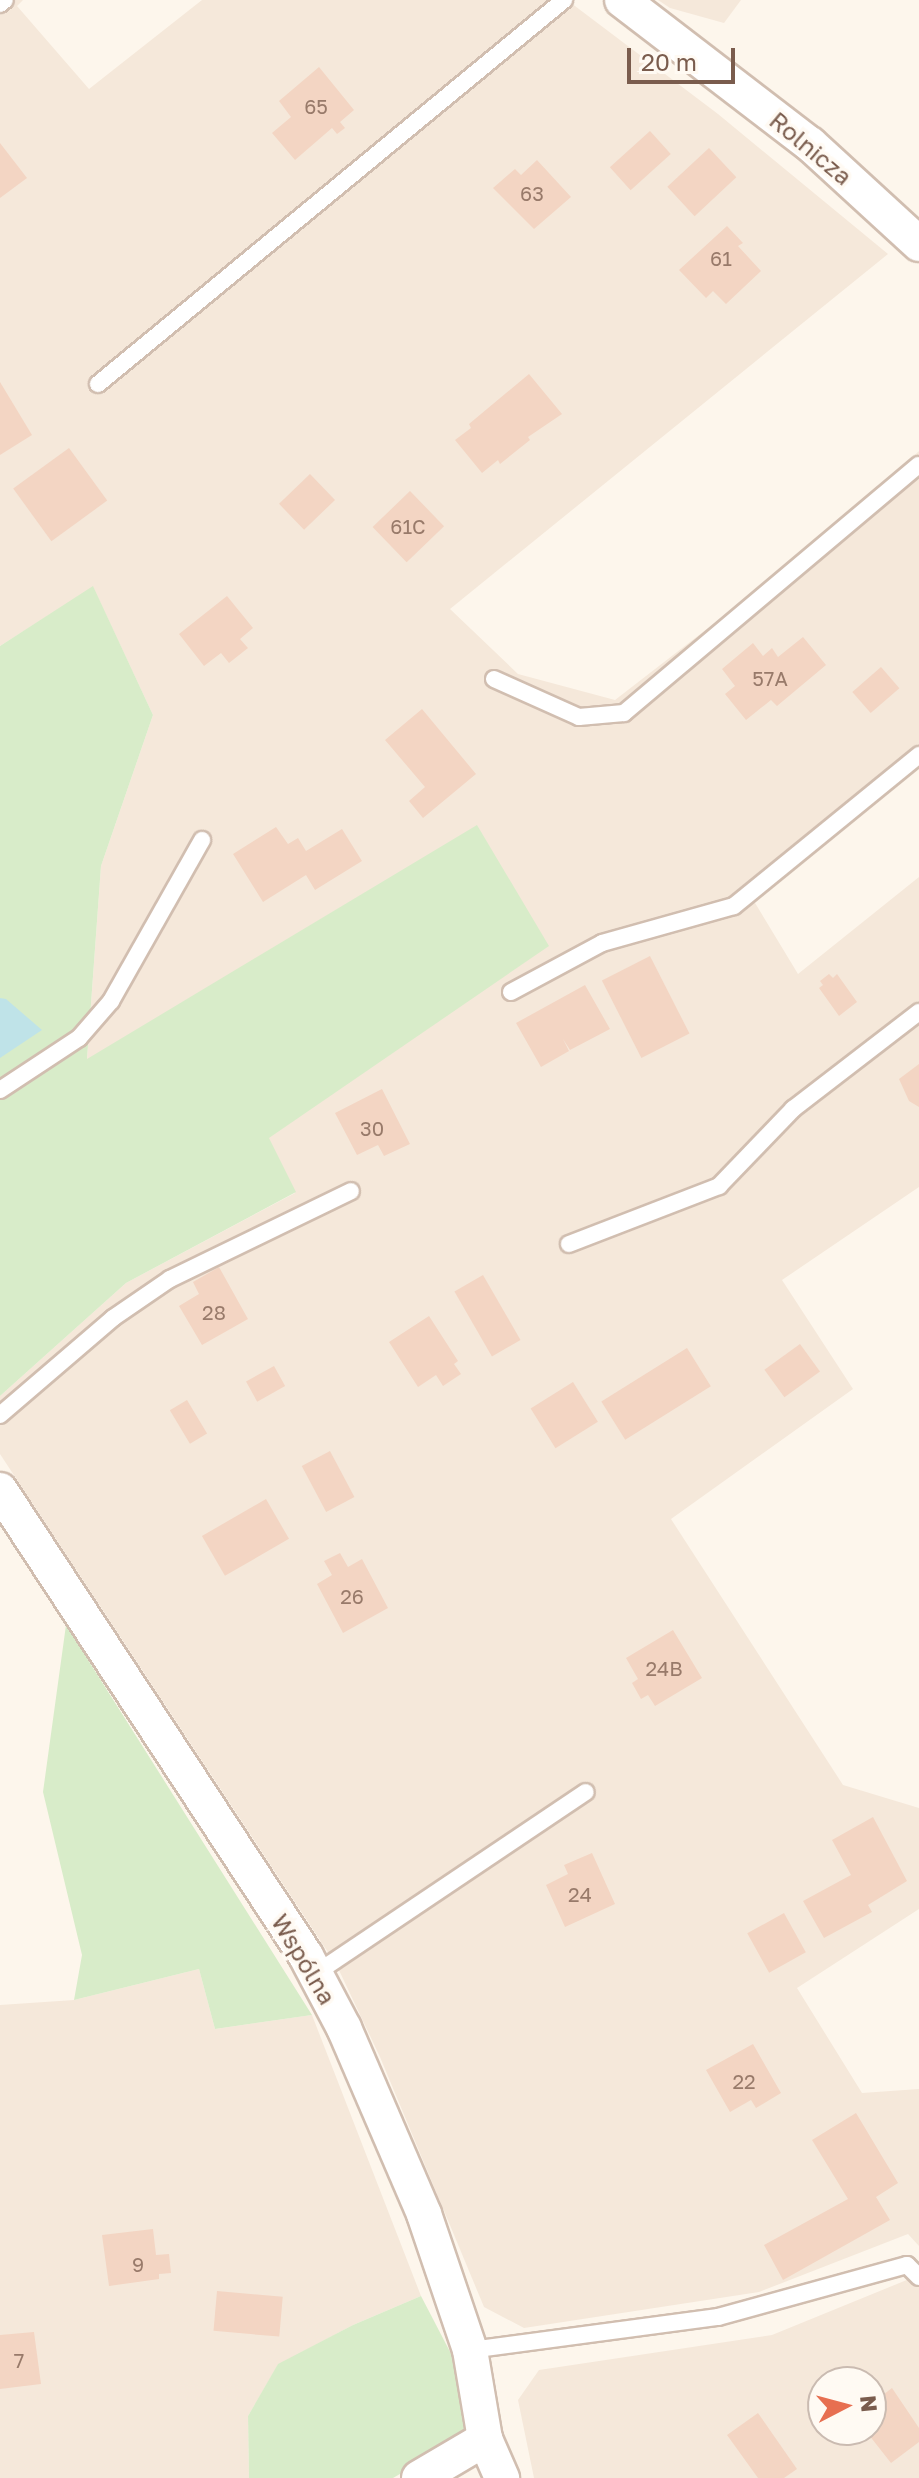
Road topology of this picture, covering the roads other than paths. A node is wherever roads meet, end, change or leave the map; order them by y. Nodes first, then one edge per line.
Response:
1 (5, 0) edge
2 (564, 0) edge
3 (622, 0) edge
4 (0, 4) edge
5 (919, 244) edge
6 (98, 384) dead end
7 (919, 465) edge
8 (494, 679) dead end
9 (919, 755) edge
10 (202, 840) dead end
11 (511, 992) dead end
12 (919, 1012) edge
13 (0, 1090) edge
14 (351, 1191) dead end
15 (569, 1244) dead end
16 (0, 1415) edge
17 (0, 1490) edge
18 (586, 1792) dead end
19 (315, 1974) junction
20 (919, 2277) edge
21 (470, 2350) junction
22 (485, 2439) junction
23 (419, 2478) edge
24 (502, 2478) edge

1 - 4 lane
2 - 6 lane
3 - 5 street, Rolnicza
7 - 8 lane
9 - 11 lane
10 - 13 lane
12 - 15 lane
14 - 16 lane
17 - 19 street, Wspólna
18 - 19 lane
19 - 21 street, Wspólna
20 - 21 lane
21 - 22 street, Wspólna
22 - 23 street
22 - 24 street, Wspólna

